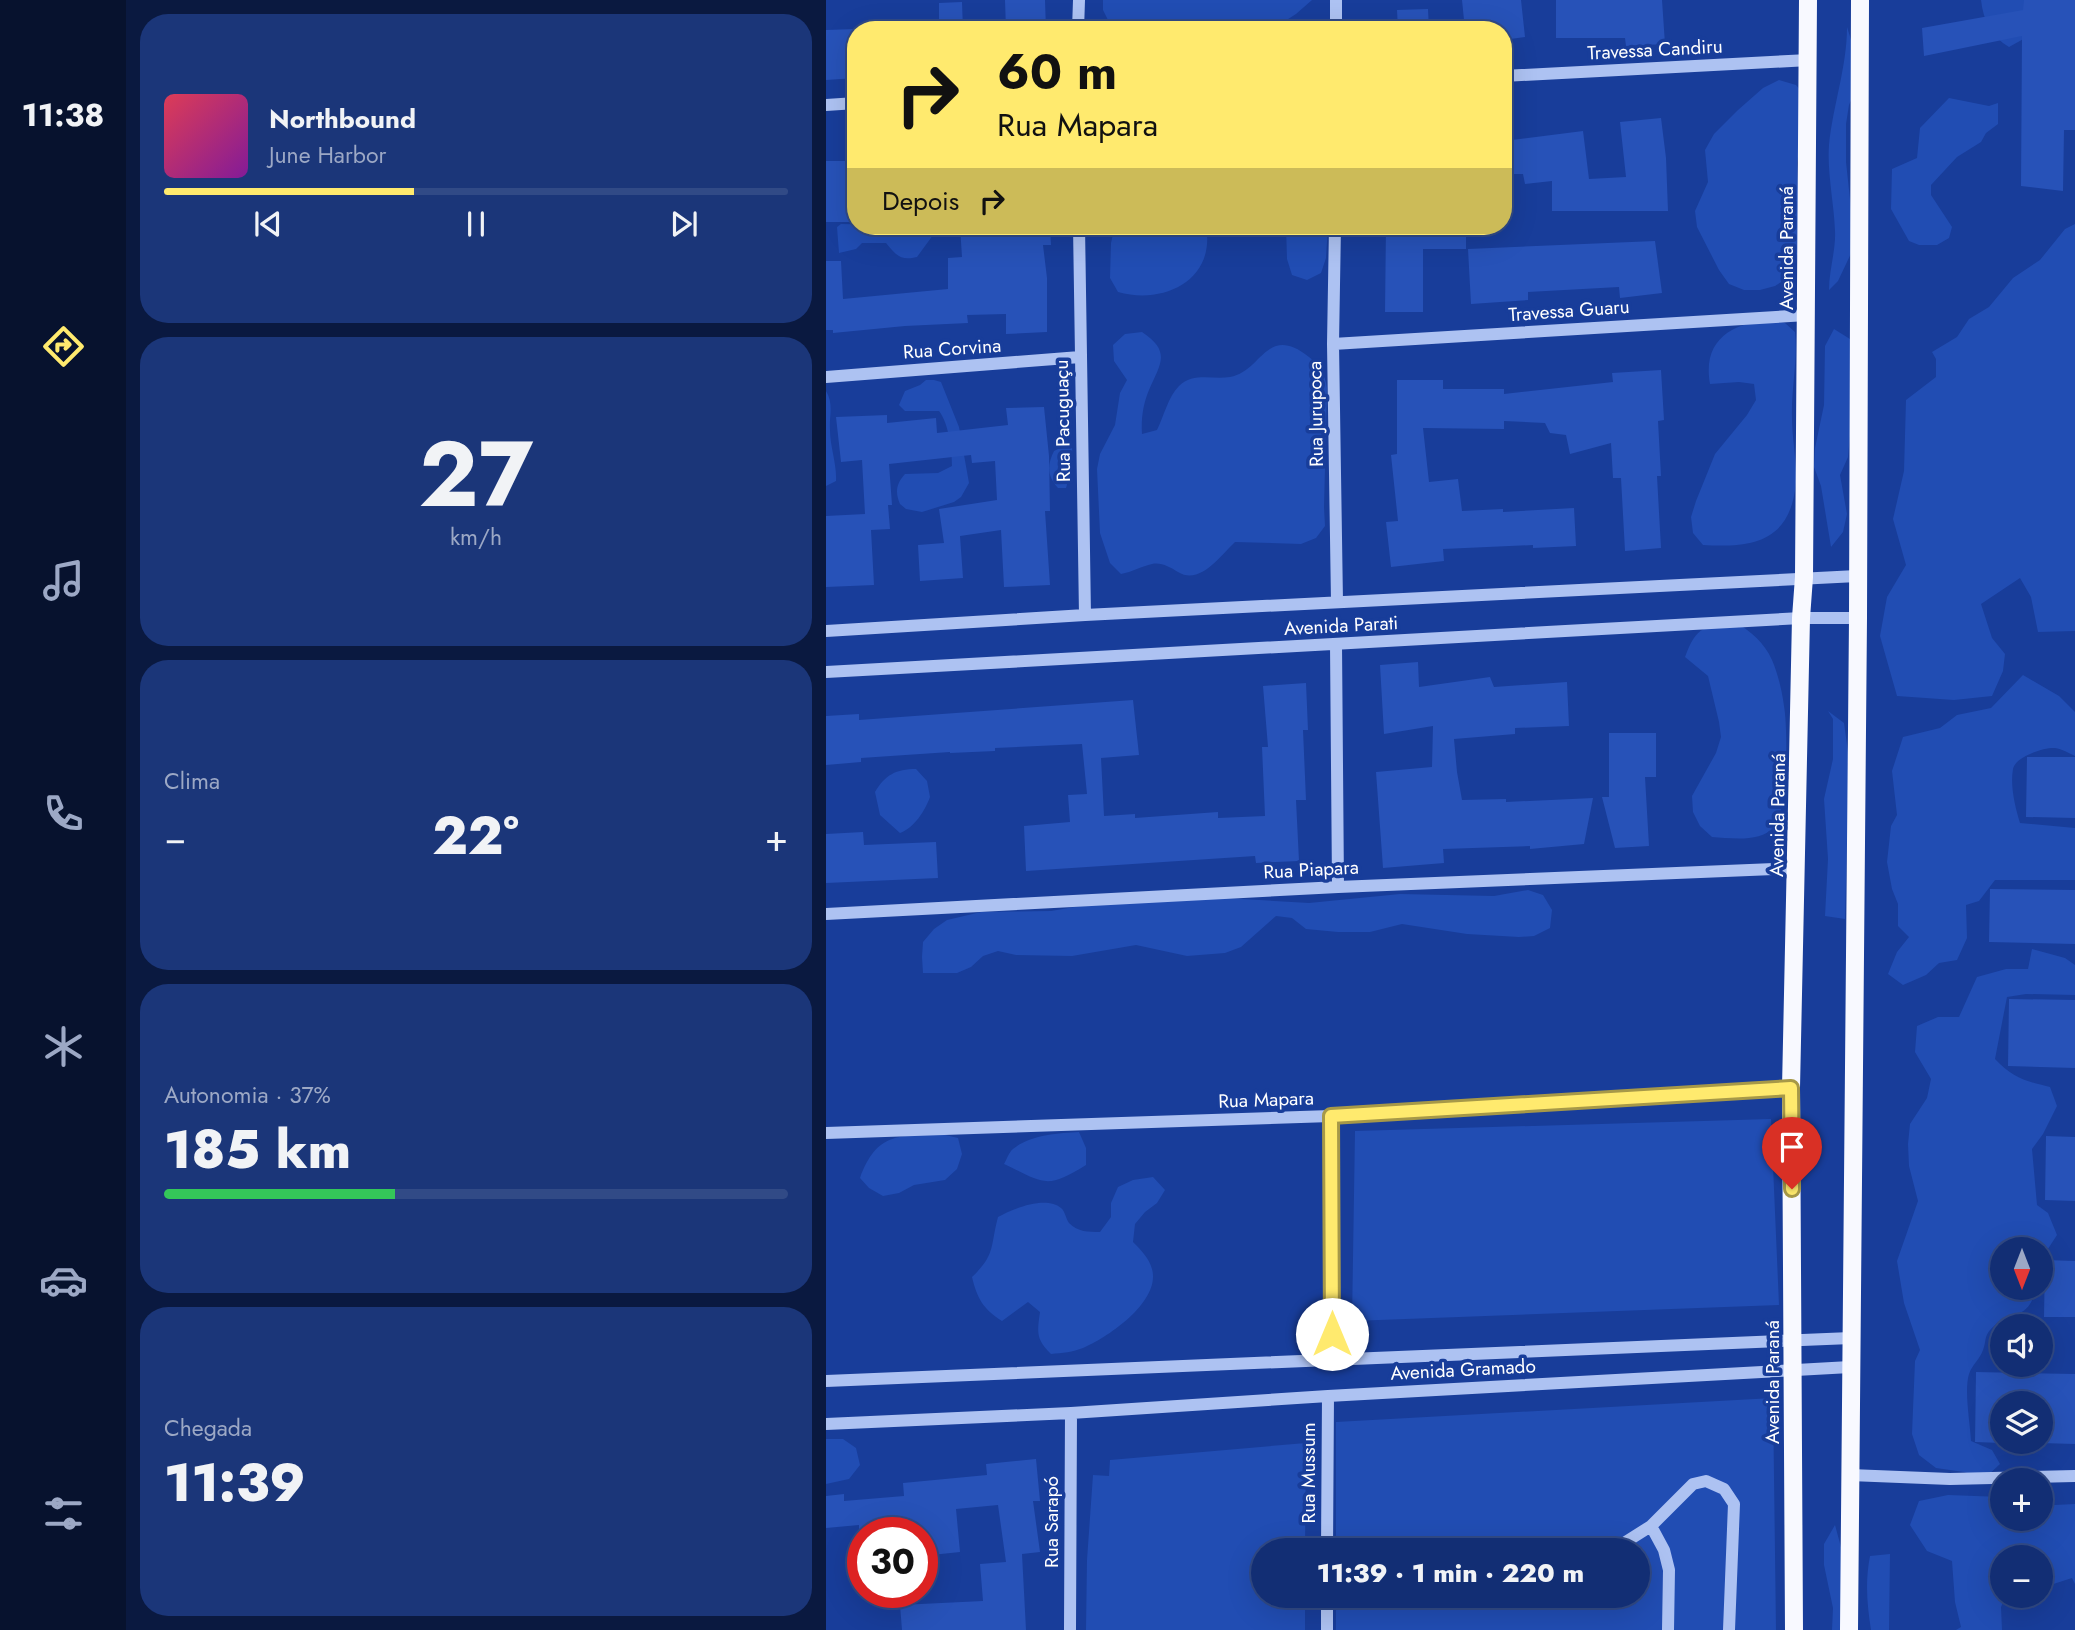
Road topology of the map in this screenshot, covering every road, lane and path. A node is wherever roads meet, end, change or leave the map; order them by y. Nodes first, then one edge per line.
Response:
1 (1079, 0) edge
2 (1336, 0) edge
3 (1808, 0) edge
4 (1860, 0) edge
5 (1078, 21) edge
6 (1336, 21) edge
7 (1809, 60) junction
8 (1512, 76) edge
9 (847, 104) edge
10 (826, 105) edge
11 (1079, 235) edge
12 (1335, 235) edge
13 (1807, 315) junction
14 (1333, 344) junction
15 (1080, 357) junction
16 (826, 377) edge
17 (1857, 576) junction
18 (1804, 577) junction
19 (1337, 603) junction
20 (1085, 615) junction
21 (1801, 618) junction
22 (1858, 618) junction
23 (826, 631) edge
24 (1336, 644) junction
25 (826, 672) edge
26 (1797, 868) junction
27 (1338, 887) junction
28 (826, 914) edge
29 (1791, 1088) junction
30 (1331, 1116) junction
31 (826, 1133) edge
32 (1851, 1338) junction
33 (1793, 1342) junction
34 (1332, 1361) junction
35 (1850, 1367) junction
36 (1794, 1370) junction
37 (826, 1381) edge
38 (1328, 1396) junction
39 (1072, 1413) junction
40 (826, 1424) edge
41 (1850, 1475) junction
42 (2075, 1476) edge
43 (1650, 1526) junction
44 (1327, 1538) edge
45 (1632, 1538) edge
46 (1327, 1608) edge
47 (1070, 1630) edge
48 (1327, 1630) edge
49 (1668, 1630) edge
50 (1729, 1630) edge
51 (1794, 1630) edge
52 (1849, 1630) edge

1 - 5 street
2 - 6 street
3 - 7 main road, Avenida Paraná
4 - 17 main road
7 - 8 street, Travessa Candiru
7 - 13 main road, Avenida Paraná
9 - 10 street
11 - 15 street, Rua Pacuguaçu
12 - 14 street, Rua Jurupoca
13 - 14 street, Travessa Guaru
13 - 18 main road, Avenida Paraná
14 - 19 street, Rua Jurupoca
15 - 16 street, Rua Corvina
15 - 20 street, Rua Pacuguaçu
17 - 18 street, Avenida Parati
17 - 22 main road
18 - 19 street, Avenida Parati
18 - 21 main road, Avenida Paraná
19 - 20 street, Avenida Parati
20 - 23 street, Avenida Parati
21 - 22 street, Avenida Parati
21 - 24 street, Avenida Parati
21 - 26 main road, Avenida Paraná
22 - 32 main road
24 - 25 street, Avenida Parati
24 - 27 street
26 - 27 street, Rua Piapara
26 - 29 main road, Avenida Paraná
27 - 28 street, Rua Piapara
29 - 30 street, Rua Mapara
29 - 33 main road, Avenida Paraná
30 - 31 street, Rua Mapara
30 - 34 street
32 - 33 street, Avenida Gramado
32 - 35 main road
33 - 34 street, Avenida Gramado
33 - 36 main road, Avenida Paraná
34 - 37 street, Avenida Gramado
35 - 36 street, Avenida Gramado
35 - 41 main road
36 - 38 street, Avenida Gramado
36 - 51 main road, Avenida Paraná
38 - 39 street, Avenida Gramado
38 - 44 street, Rua Mussum
39 - 40 street, Avenida Gramado
39 - 47 street, Rua Sarapó
41 - 42 street
41 - 52 main road
43 - 45 street
43 - 49 street
43 - 50 street
46 - 48 street

